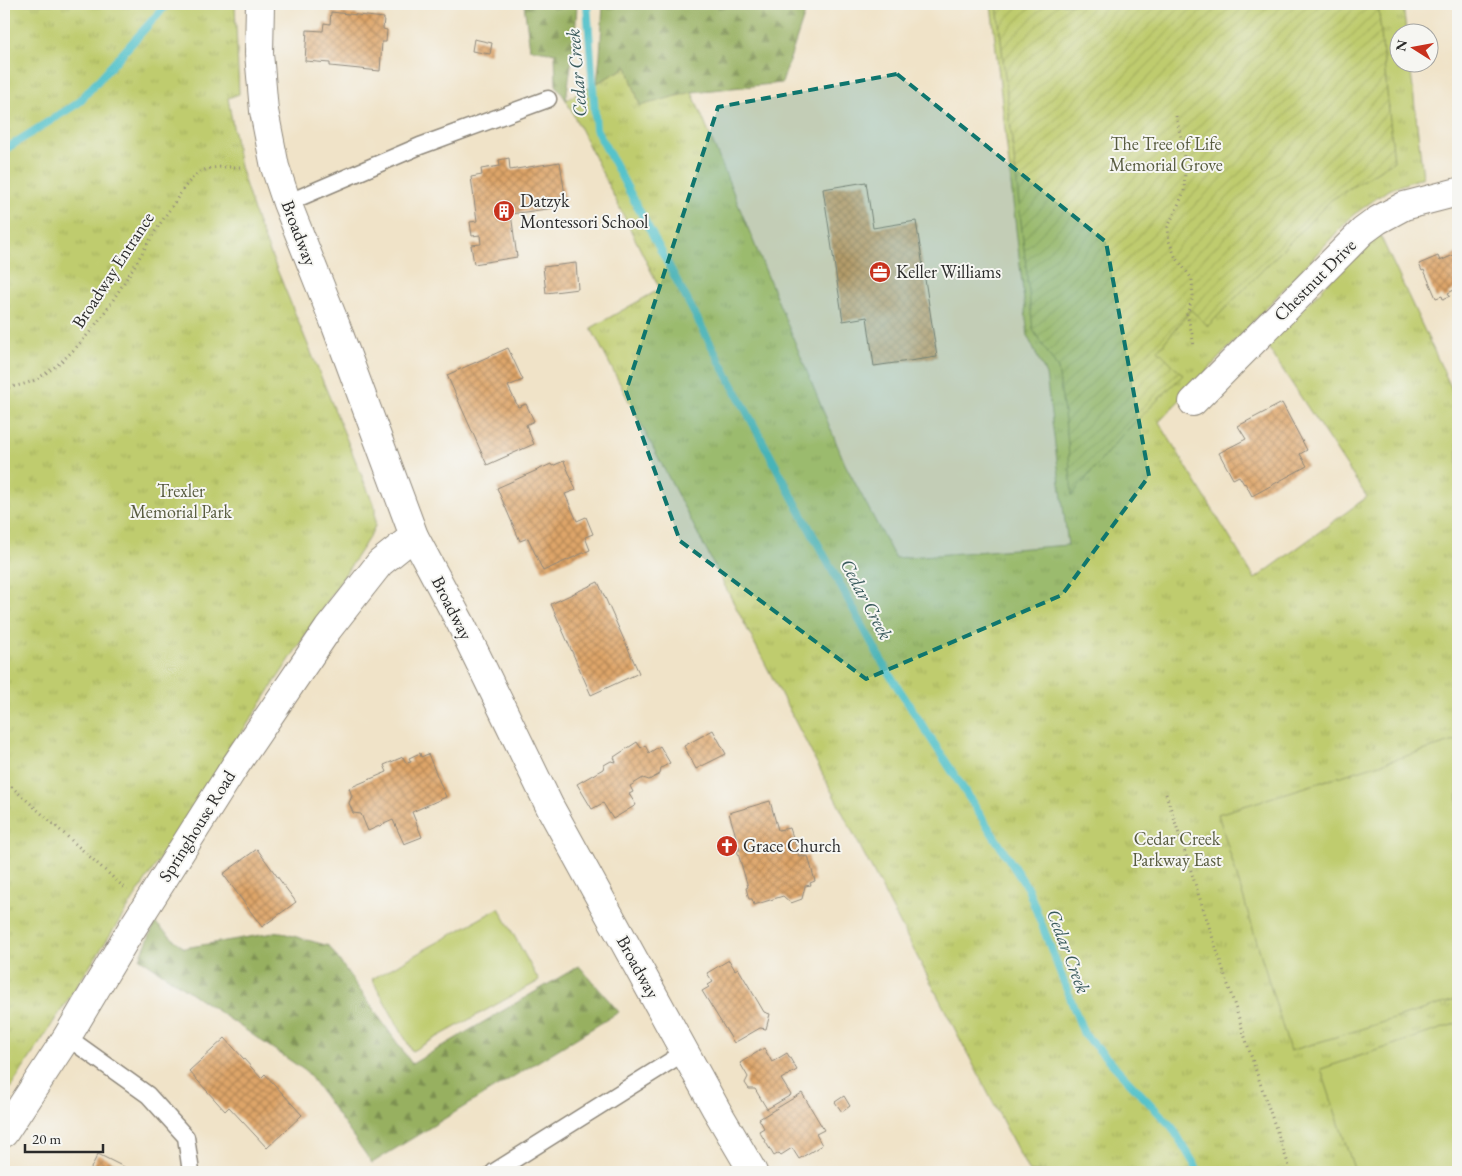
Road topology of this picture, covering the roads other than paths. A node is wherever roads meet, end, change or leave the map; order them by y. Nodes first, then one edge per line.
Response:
1 (260, 4) edge
2 (548, 99) dead end
3 (1458, 192) edge
4 (287, 204) junction
5 (1193, 402) dead end
6 (414, 536) junction
7 (67, 1037) junction
8 (685, 1052) junction
9 (4, 1133) edge
10 (191, 1172) edge
11 (494, 1172) edge
12 (752, 1172) edge

1 - 4 street, Broadway
2 - 4 lane
3 - 5 street, Chestnut Drive
4 - 6 street, Broadway
6 - 7 street, Springhouse Road
6 - 8 street, Broadway
7 - 9 street, Springhouse Road
7 - 10 lane
8 - 11 lane
8 - 12 street, Broadway

